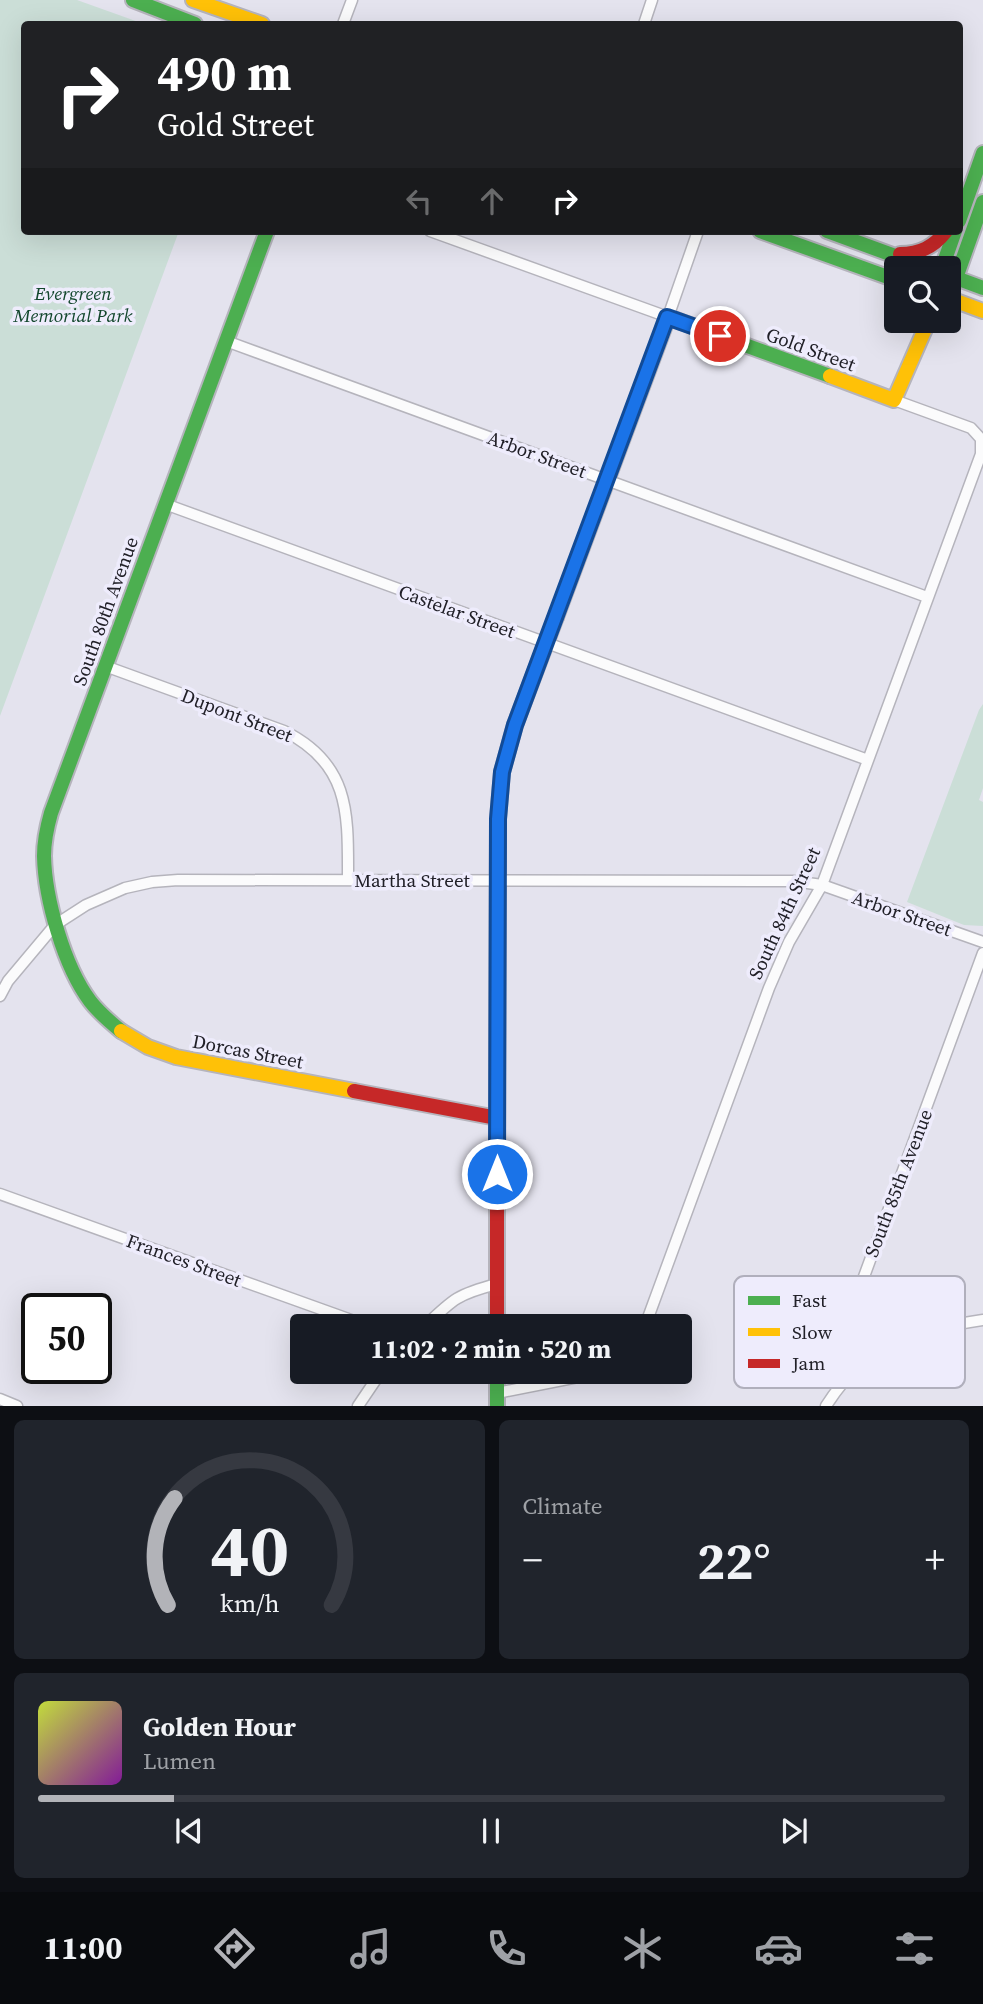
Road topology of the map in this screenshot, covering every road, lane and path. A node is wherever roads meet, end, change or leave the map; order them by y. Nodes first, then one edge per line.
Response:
1 (133, 0) edge
2 (193, 0) edge
3 (352, 0) edge
4 (652, 0) edge
5 (187, 21) edge
6 (253, 21) edge
7 (344, 21) edge
8 (645, 21) edge
9 (983, 153) edge
10 (969, 193) junction
11 (983, 202) edge
12 (963, 203) edge
13 (963, 210) edge
14 (266, 235) edge
15 (441, 235) edge
16 (697, 235) edge
17 (771, 235) edge
18 (839, 235) edge
19 (943, 235) edge
20 (954, 235) edge
21 (883, 251) junction
22 (896, 256) edge
23 (946, 256) edge
24 (961, 256) edge
25 (884, 276) edge
26 (961, 282) edge
27 (983, 288) edge
28 (961, 303) edge
29 (983, 311) edge
30 (667, 317) junction
31 (923, 333) edge
32 (226, 341) junction
33 (894, 400) junction
34 (979, 436) joint
35 (607, 480) junction
36 (165, 504) junction
37 (927, 597) junction
38 (547, 643) junction
39 (105, 666) junction
40 (868, 760) junction
41 (348, 880) junction
42 (497, 881) junction
43 (822, 885) junction
44 (55, 925) junction
45 (983, 942) edge
46 (983, 953) edge
47 (0, 996) edge
48 (497, 1118) junction
49 (0, 1194) edge
50 (864, 1276) edge
51 (497, 1284) junction
52 (335, 1314) edge
53 (438, 1314) edge
54 (497, 1314) edge
55 (649, 1314) edge
56 (983, 1320) edge
57 (965, 1323) edge
58 (373, 1384) edge
59 (556, 1384) edge
60 (839, 1388) edge
61 (0, 1399) edge
62 (497, 1399) edge
63 (17, 1405) edge
64 (358, 1405) edge
65 (826, 1405) edge

1 - 5 main road
2 - 6 main road
3 - 7 street
4 - 8 street
9 - 10 main road
10 - 12 main road
10 - 13 main road
11 - 24 main road
14 - 32 main road, South 80th Avenue
15 - 30 street, Gold Street
16 - 30 street
17 - 25 main road
18 - 21 main road
19 - 21 main road
20 - 23 main road
21 - 22 main road
26 - 27 main road
28 - 29 main road
30 - 33 main road, Gold Street
30 - 35 main road
31 - 33 main road
32 - 35 street, Arbor Street
32 - 36 main road, South 80th Avenue
33 - 34 street, Gold Street
34 - 37 street, South 84th Street
35 - 37 street, Arbor Street
35 - 38 main road
36 - 38 street, Castelar Street
36 - 39 main road, South 80th Avenue
37 - 40 street, South 84th Street
38 - 40 street, Castelar Street
38 - 42 main road
39 - 41 street, Dupont Street
39 - 44 main road, South 80th Avenue
40 - 43 street, South 84th Street
41 - 42 street, Martha Street
41 - 44 street, Martha Street
42 - 43 street, Martha Street
42 - 48 main road
43 - 45 street, Arbor Street
43 - 55 street, South 84th Street
44 - 47 street
44 - 48 main road, Dorcas Street
46 - 50 street, South 85th Avenue
48 - 51 main road
49 - 52 street, Frances Street
51 - 53 street
51 - 54 main road
56 - 57 street
58 - 64 street
59 - 62 street
60 - 65 street
61 - 63 street

